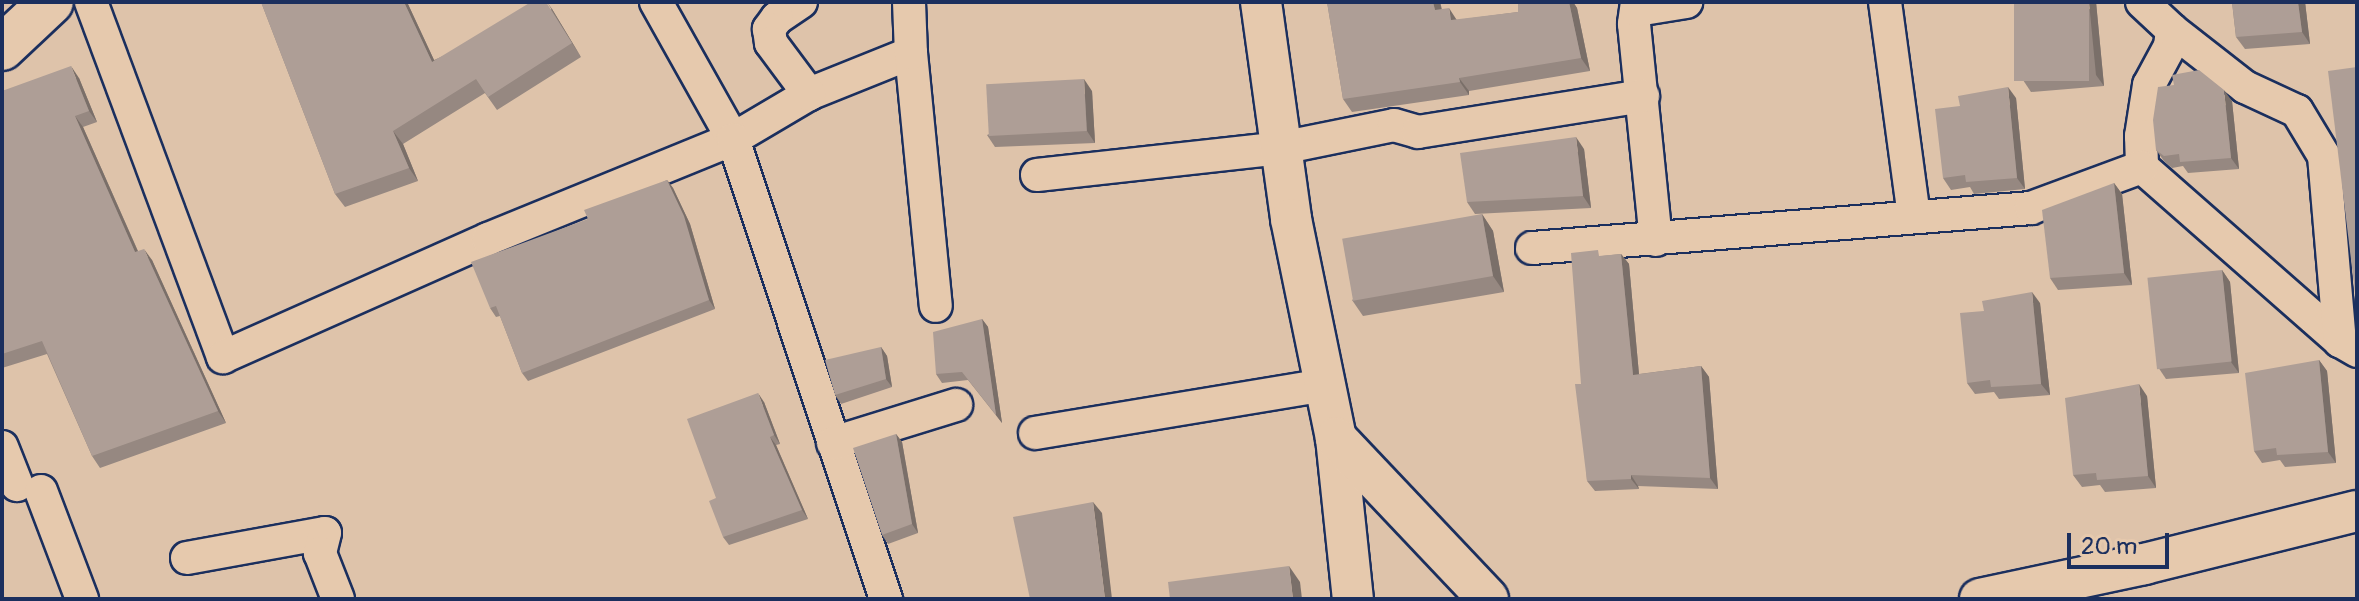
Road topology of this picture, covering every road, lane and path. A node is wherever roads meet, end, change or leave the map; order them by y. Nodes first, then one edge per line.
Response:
1 (51, 2) edge
2 (91, 2) edge
3 (656, 2) edge
4 (801, 2) edge
5 (909, 2) edge
6 (1261, 2) edge
7 (1686, 2) edge
8 (1885, 2) edge
9 (2142, 2) edge
10 (1637, 6) edge
11 (2172, 30) junction
12 (2, 48) edge
13 (911, 53) junction
14 (809, 94) junction
15 (1643, 96) junction
16 (733, 139) junction
17 (1281, 148) junction
18 (2142, 167) junction
19 (1037, 175) dead end
20 (1914, 216) junction
21 (1656, 240) junction
22 (1532, 248) dead end
23 (936, 306) dead end
24 (2348, 346) edge
25 (1325, 385) junction
26 (956, 405) dead end
27 (1035, 433) dead end
28 (1336, 438) junction
29 (833, 443) junction
30 (2, 447) edge
31 (2357, 511) edge
32 (187, 558) dead end
33 (82, 599) edge
34 (338, 599) edge
35 (886, 599) edge
36 (1353, 599) edge
37 (1488, 599) edge
38 (1980, 599) edge

1 - 12 main road
2 - 16 street
3 - 16 street
4 - 14 street
5 - 13 street
6 - 17 street
7 - 10 street
8 - 20 street
9 - 11 street
10 - 15 street
11 - 18 street
11 - 24 street
13 - 14 street
13 - 23 street
14 - 16 street
15 - 17 street
15 - 21 street
16 - 29 street
17 - 19 street
17 - 25 street
18 - 20 street
18 - 24 street
20 - 21 street
21 - 22 street
25 - 27 street
25 - 28 street
26 - 29 street
28 - 36 street
28 - 37 street
29 - 35 street
30 - 33 street
31 - 38 street
32 - 34 street

